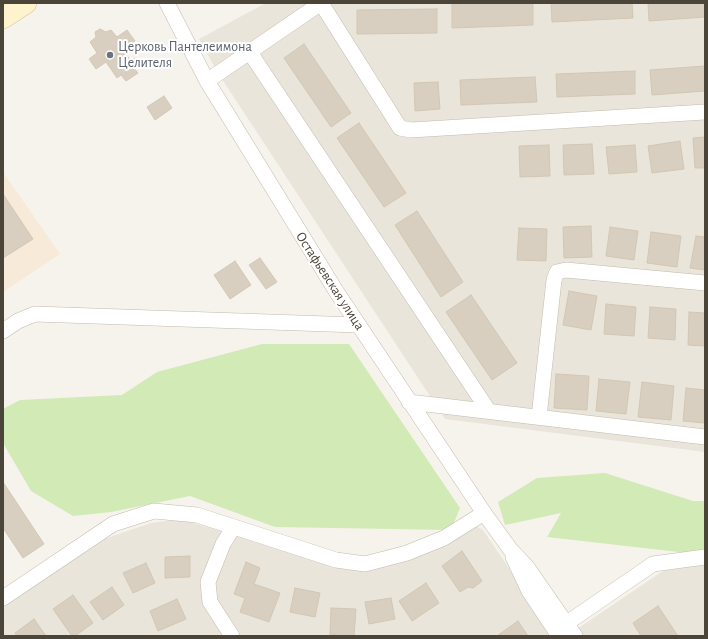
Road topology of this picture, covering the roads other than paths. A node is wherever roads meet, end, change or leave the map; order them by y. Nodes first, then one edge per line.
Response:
1 (26, 3) edge
2 (167, 3) edge
3 (321, 3) edge
4 (3, 18) edge
5 (249, 51) junction
6 (207, 81) junction
7 (705, 112) edge
8 (705, 283) edge
9 (358, 325) junction
10 (3, 331) edge
11 (409, 402) junction
12 (488, 410) junction
13 (540, 417) junction
14 (705, 437) edge
15 (484, 513) junction
16 (232, 528) junction
17 (705, 557) edge
18 (3, 598) edge
19 (557, 632) edge
20 (232, 636) edge
21 (576, 636) edge

1 - 4 street
2 - 6 street, Остафьевская улица
3 - 5 street
3 - 7 street
5 - 6 street
5 - 12 street
6 - 9 street, Остафьевская улица
8 - 13 street
9 - 10 street
9 - 11 street, Остафьевская улица
11 - 12 street
11 - 15 street, Остафьевская улица
12 - 13 street
13 - 14 street
15 - 16 street
15 - 19 street, Остафьевская улица
16 - 18 street
16 - 20 street
17 - 19 street
19 - 21 street, Остафьевская улица

